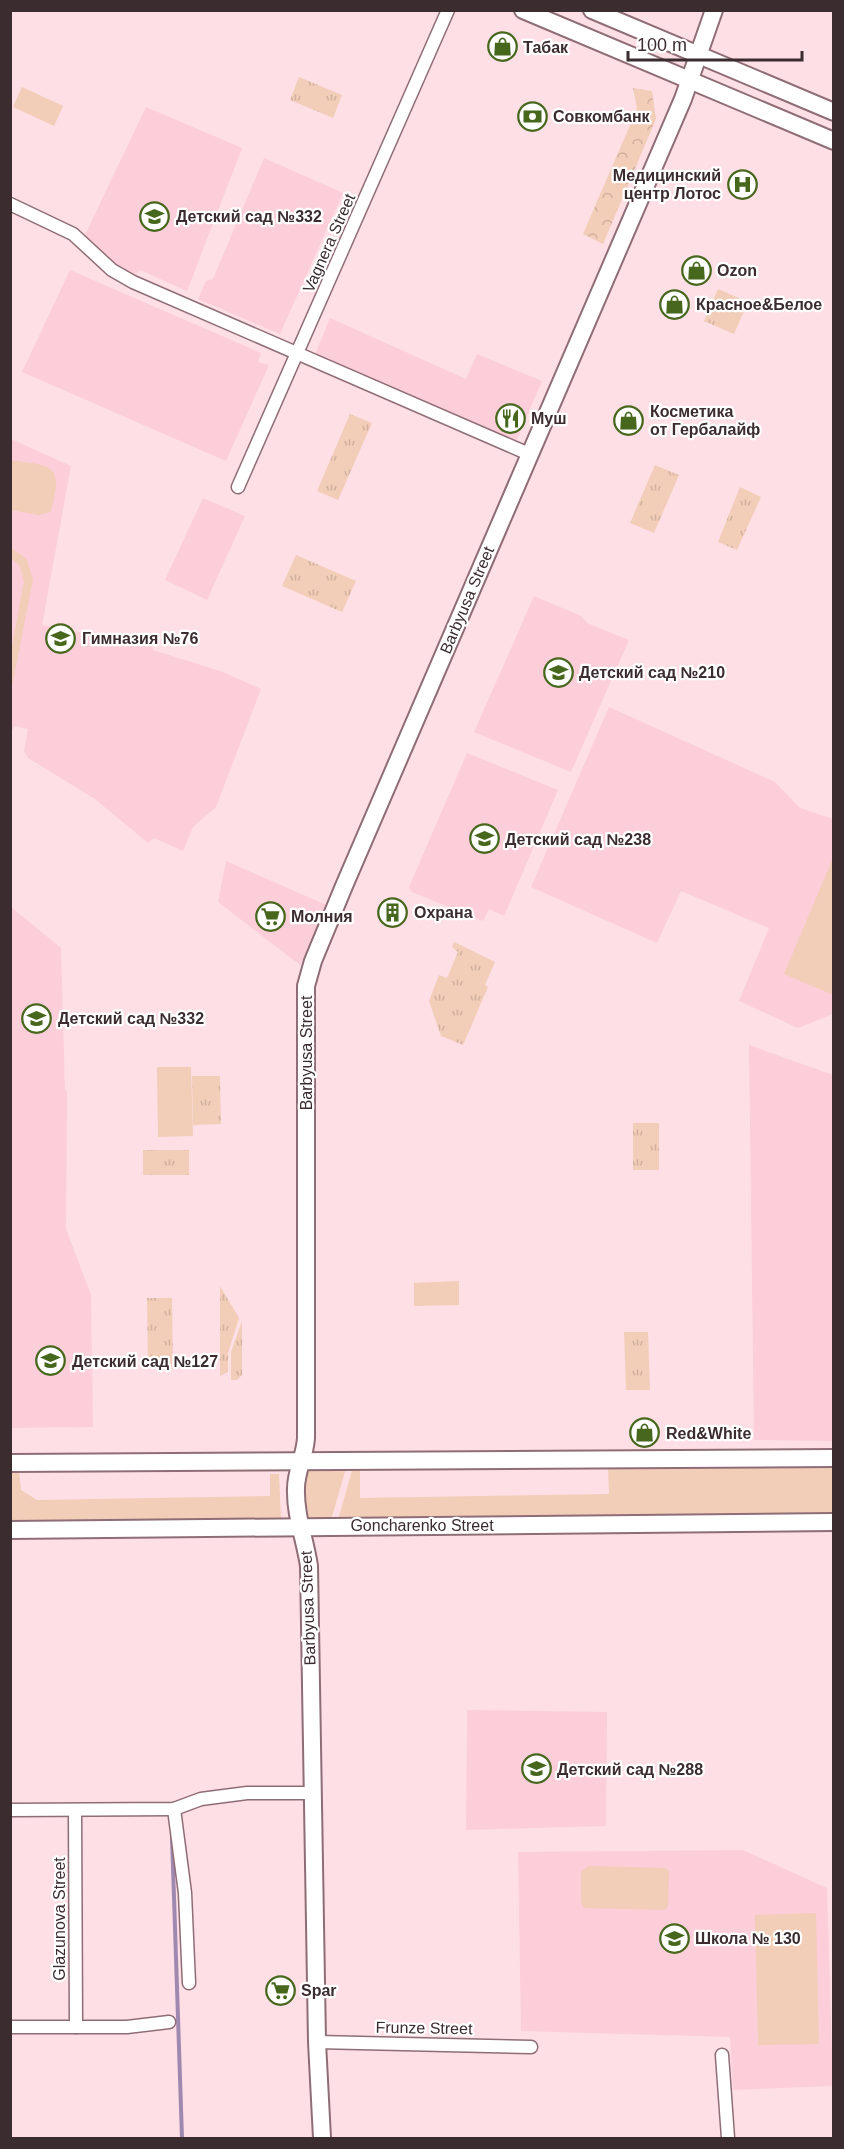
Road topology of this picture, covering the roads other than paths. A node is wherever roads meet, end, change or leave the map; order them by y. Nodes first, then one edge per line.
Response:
1 (448, 10) edge
2 (523, 10) edge
3 (591, 10) edge
4 (714, 10) edge
5 (697, 54) junction
6 (691, 80) junction
7 (834, 112) edge
8 (834, 141) edge
9 (10, 204) edge
10 (297, 356) junction
11 (530, 454) junction
12 (238, 487) dead end
13 (834, 1458) edge
14 (302, 1461) junction
15 (10, 1463) edge
16 (834, 1522) edge
17 (302, 1527) junction
18 (10, 1530) edge
19 (312, 1793) junction
20 (174, 1809) junction
21 (10, 1810) edge
22 (75, 1810) junction
23 (189, 1983) dead end
24 (169, 2022) dead end
25 (76, 2027) junction
26 (10, 2028) edge
27 (317, 2042) junction
28 (531, 2047) dead end
29 (722, 2055) dead end
30 (322, 2139) edge
31 (729, 2139) edge

1 - 10 street, Vagnera Street
2 - 6 street
3 - 5 street
4 - 5 street, Barbyusa Street
5 - 6 street, Barbyusa Street
5 - 7 street
6 - 8 street
6 - 11 street, Barbyusa Street
9 - 10 street
10 - 11 street
10 - 12 street, Vagnera Street
11 - 14 street, Barbyusa Street
13 - 14 street
14 - 15 street
14 - 17 street, Barbyusa Street
16 - 17 street, Goncharenko Street
17 - 18 street, Goncharenko Street
17 - 19 street, Barbyusa Street
19 - 20 street
19 - 27 street, Barbyusa Street
20 - 22 street
20 - 23 street
21 - 22 street
22 - 25 street, Glazunova Street
24 - 25 street
25 - 26 street
27 - 28 street, Frunze Street
27 - 30 street, Barbyusa Street
29 - 31 street

